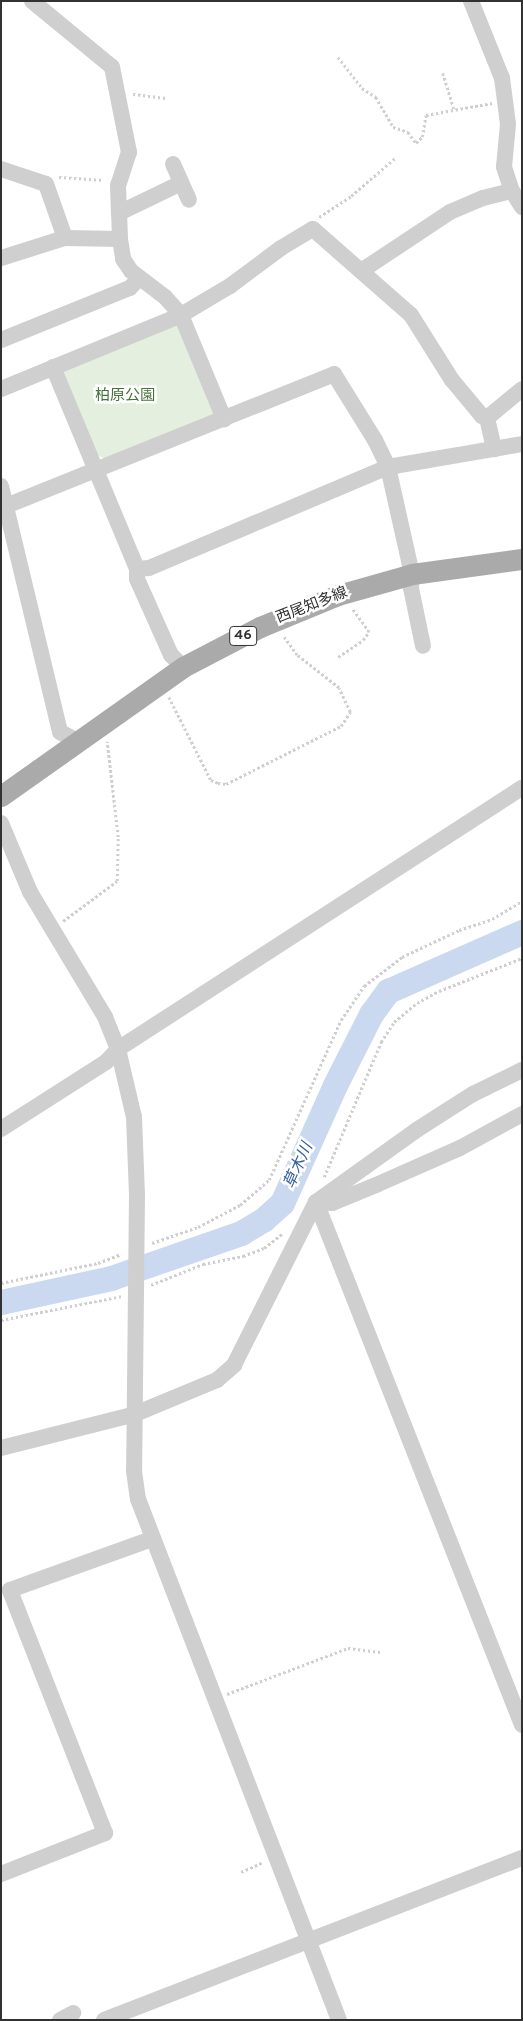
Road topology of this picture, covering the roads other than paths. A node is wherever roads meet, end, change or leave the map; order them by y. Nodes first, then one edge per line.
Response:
1 (32, 1) edge
2 (471, 1) edge
3 (54, 7) edge
4 (173, 164) dead end
5 (1, 169) edge
6 (181, 183) junction
7 (512, 191) junction
8 (189, 200) dead end
9 (522, 207) edge
10 (119, 212) junction
11 (65, 238) junction
12 (120, 239) junction
13 (1, 258) edge
14 (361, 271) junction
15 (140, 278) junction
16 (181, 314) junction
17 (1, 340) edge
18 (53, 367) junction
19 (1, 389) edge
20 (522, 389) edge
21 (487, 418) junction
22 (224, 419) junction
23 (522, 444) edge
24 (494, 449) junction
25 (388, 467) junction
26 (96, 472) junction
27 (1, 486) edge
28 (4, 507) edge
29 (522, 559) edge
30 (137, 569) junction
31 (412, 574) junction
32 (423, 646) dead end
33 (183, 667) junction
34 (78, 741) junction
35 (522, 788) edge
36 (1, 796) edge
37 (1, 823) edge
38 (118, 1049) junction
39 (522, 1070) edge
40 (522, 1114) edge
41 (1, 1129) edge
42 (316, 1202) junction
43 (135, 1414) junction
44 (1, 1448) edge
45 (152, 1539) junction
46 (522, 1725) edge
47 (522, 1858) edge
48 (1, 1874) edge
49 (308, 1940) junction
50 (104, 2020) edge
51 (339, 2020) edge

1 - 3 street
2 - 7 street
3 - 10 street
4 - 6 street
5 - 11 street
6 - 8 street
6 - 10 street
7 - 9 street
7 - 14 street
10 - 12 street
11 - 12 street
11 - 13 street
12 - 15 street
14 - 16 street
14 - 21 street
15 - 16 street
15 - 17 street
16 - 18 street
16 - 22 street
18 - 19 street
18 - 26 street
20 - 21 street
21 - 24 street
22 - 25 street
22 - 26 street
23 - 24 street
24 - 25 street
25 - 30 street
25 - 31 street
26 - 28 street
26 - 30 street
27 - 28 street
28 - 34 street
29 - 31 main road, 西尾知多線 / 46
30 - 33 street
31 - 32 street
31 - 33 main road, 西尾知多線 / 46
33 - 34 main road, 西尾知多線 / 46
34 - 36 main road, 西尾知多線 / 46
35 - 38 street
37 - 38 street
38 - 41 street
38 - 43 street
39 - 42 street
40 - 42 street
42 - 43 street
42 - 46 street
43 - 44 street
43 - 45 street
45 - 48 street
45 - 49 street
47 - 49 street
49 - 50 street
49 - 51 street

